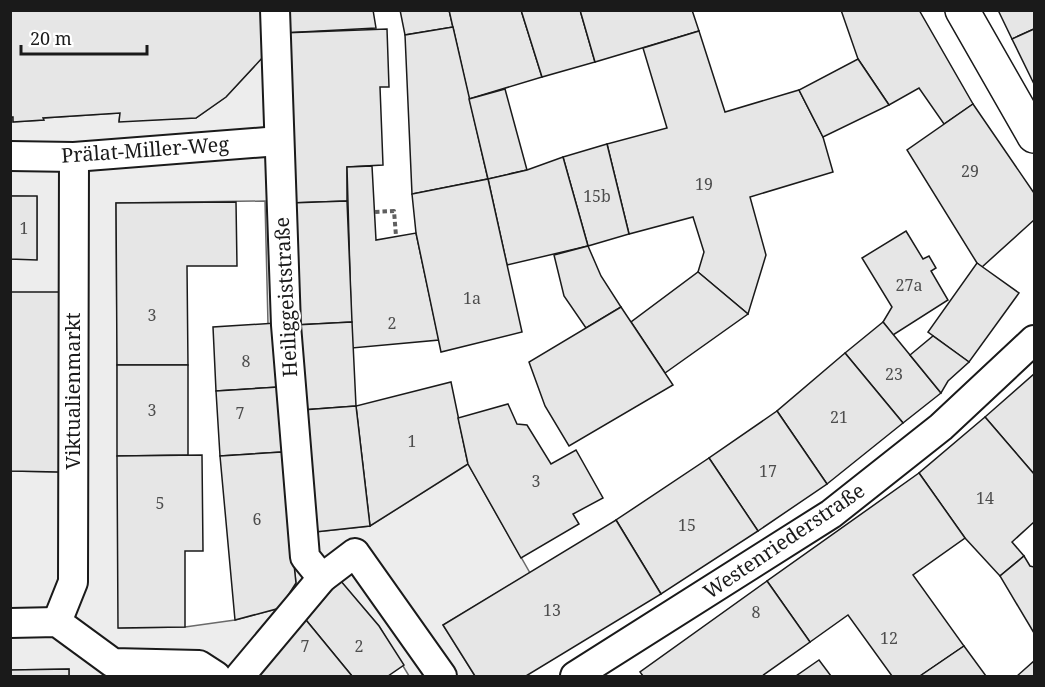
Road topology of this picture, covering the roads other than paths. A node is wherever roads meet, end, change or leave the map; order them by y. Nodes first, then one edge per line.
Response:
1 (274, 10) edge
2 (962, 10) edge
3 (1035, 136) edge
4 (279, 141) junction
5 (10, 156) edge
6 (74, 157) junction
7 (1035, 340) edge
8 (322, 578) junction
9 (57, 622) junction
10 (10, 623) edge
11 (216, 676) edge
12 (240, 676) edge
13 (442, 676) edge
14 (575, 676) edge

1 - 4 street, Heiliggeiststraße
2 - 3 street
4 - 6 street, Prälat-Miller-Weg
4 - 8 street, Heiliggeiststraße
5 - 6 street, Prälat-Miller-Weg
6 - 9 street, Viktualienmarkt
7 - 14 street, Westenriederstraße
8 - 12 street
8 - 13 street
9 - 10 street
9 - 11 street

